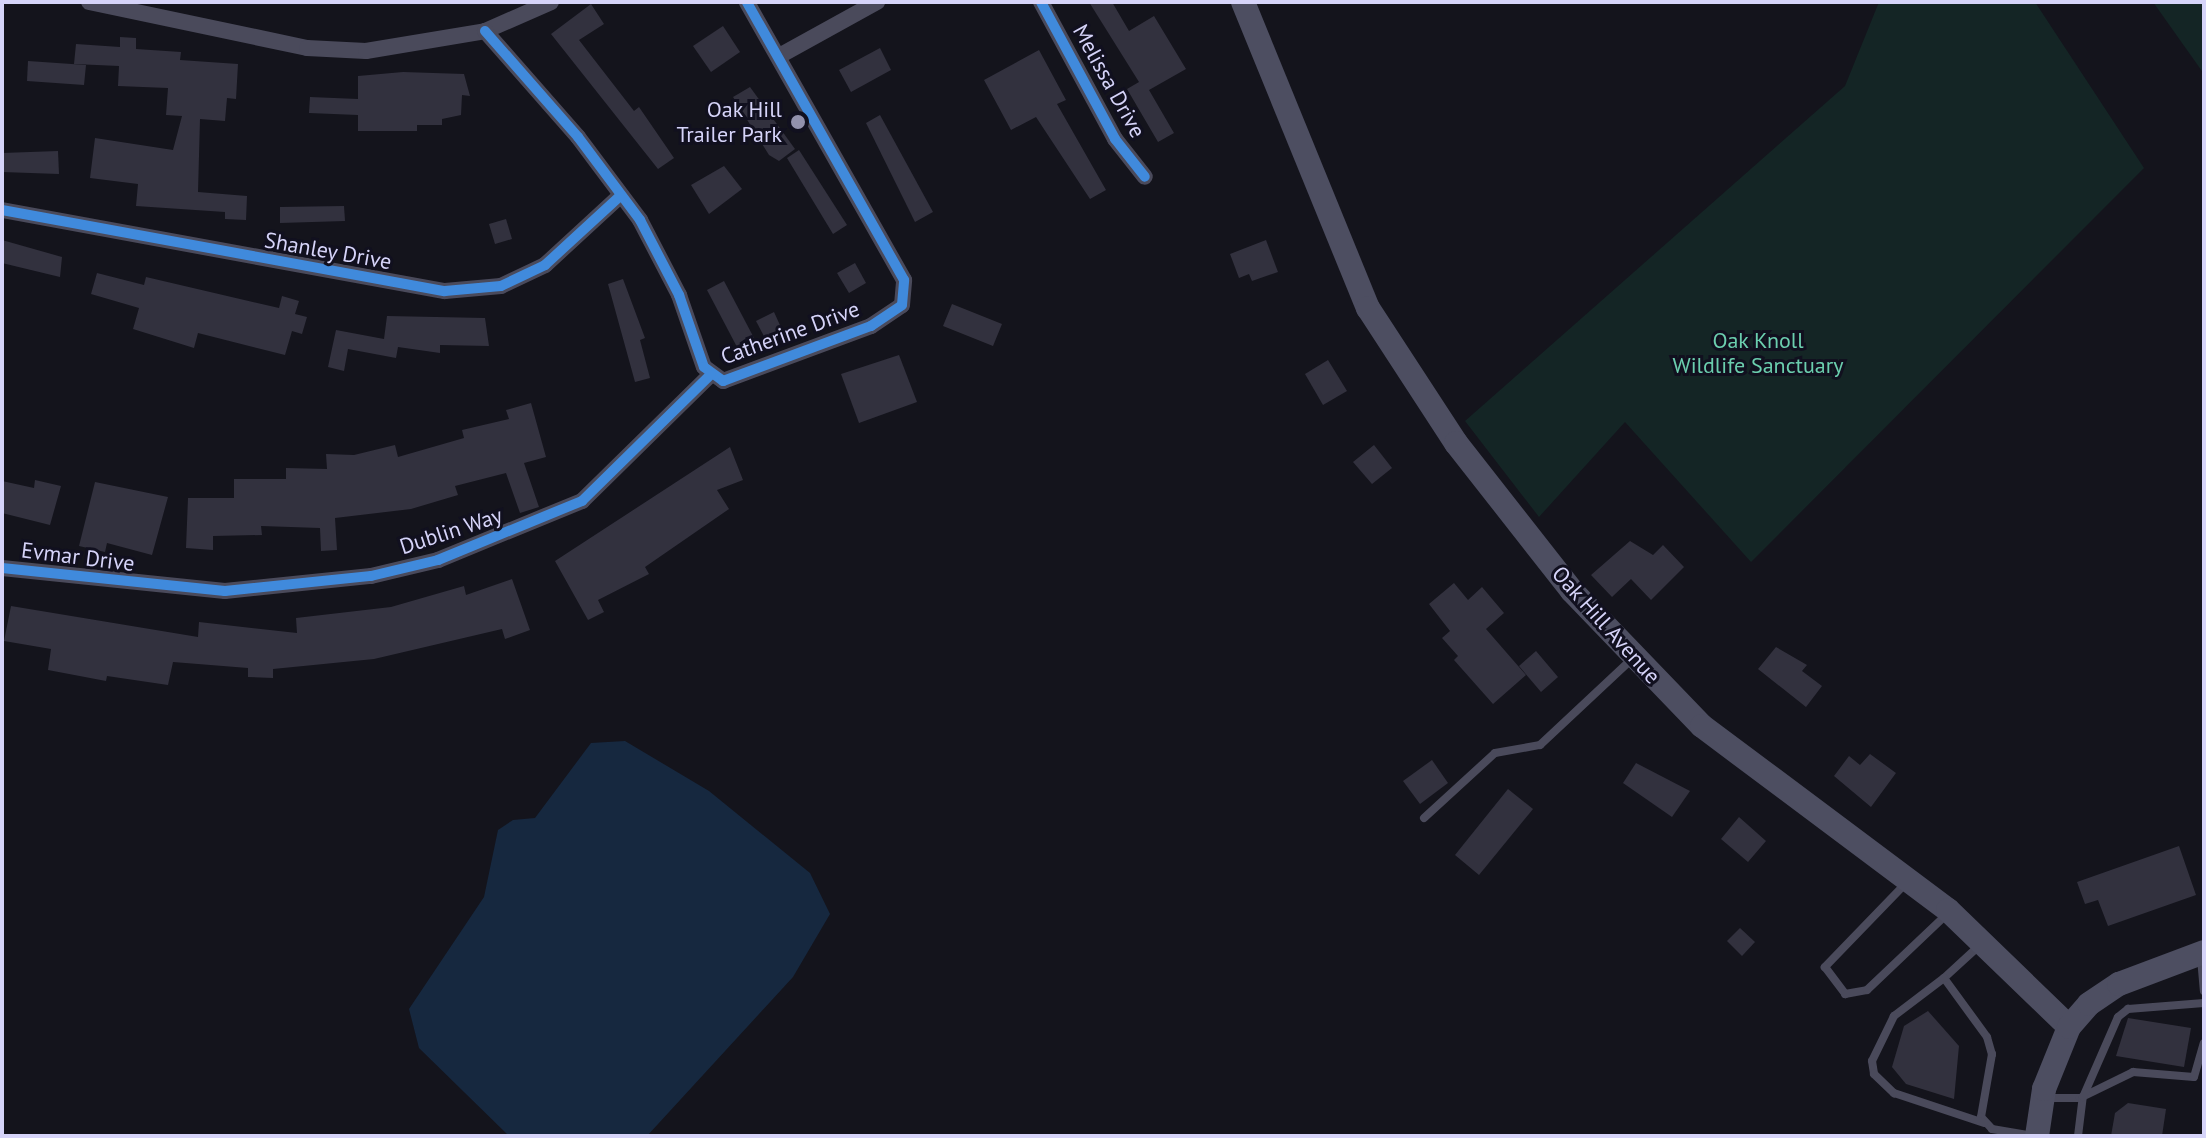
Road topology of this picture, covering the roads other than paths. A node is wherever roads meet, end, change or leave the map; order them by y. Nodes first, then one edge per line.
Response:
1 (89, 2) edge
2 (551, 2) edge
3 (747, 2) edge
4 (877, 2) edge
5 (1041, 2) edge
6 (1243, 2) edge
7 (485, 31) junction
8 (781, 55) junction
9 (1145, 177) dead end
10 (620, 196) junction
11 (2, 210) edge
12 (710, 375) junction
13 (2, 568) edge
14 (148, 585) joint
15 (1633, 657) junction
16 (1424, 818) dead end
17 (1908, 880) junction
18 (1950, 912) junction
19 (1983, 942) junction
20 (2202, 953) edge
21 (1944, 978) junction
22 (2204, 991) edge
23 (2204, 1003) edge
24 (2069, 1027) junction
25 (2204, 1043) edge
26 (2083, 1097) junction
27 (2042, 1098) junction
28 (1985, 1123) junction
29 (2036, 1136) edge
30 (2078, 1136) edge

1 - 7 street
2 - 7 street
3 - 8 street, Catherine Drive
4 - 8 street
5 - 9 street, Melissa Drive
6 - 15 main road, Oak Hill Avenue
7 - 10 street, Catherine Drive
8 - 12 street, Catherine Drive
10 - 11 street, Shanley Drive
10 - 12 street, Catherine Drive
12 - 14 street, Dublin Way
13 - 14 street, Evmar Drive
15 - 16 lane
15 - 17 main road, Oak Hill Avenue
17 - 18 main road, Oak Hill Avenue
17 - 18 lane
18 - 19 main road, Oak Hill Avenue
19 - 21 lane
19 - 24 main road, Oak Hill Avenue
20 - 22 lane
20 - 24 main road
21 - 28 lane
21 - 28 lane
23 - 26 lane
24 - 27 main road
25 - 26 lane
26 - 27 lane
26 - 30 lane
27 - 29 main road
28 - 29 lane

